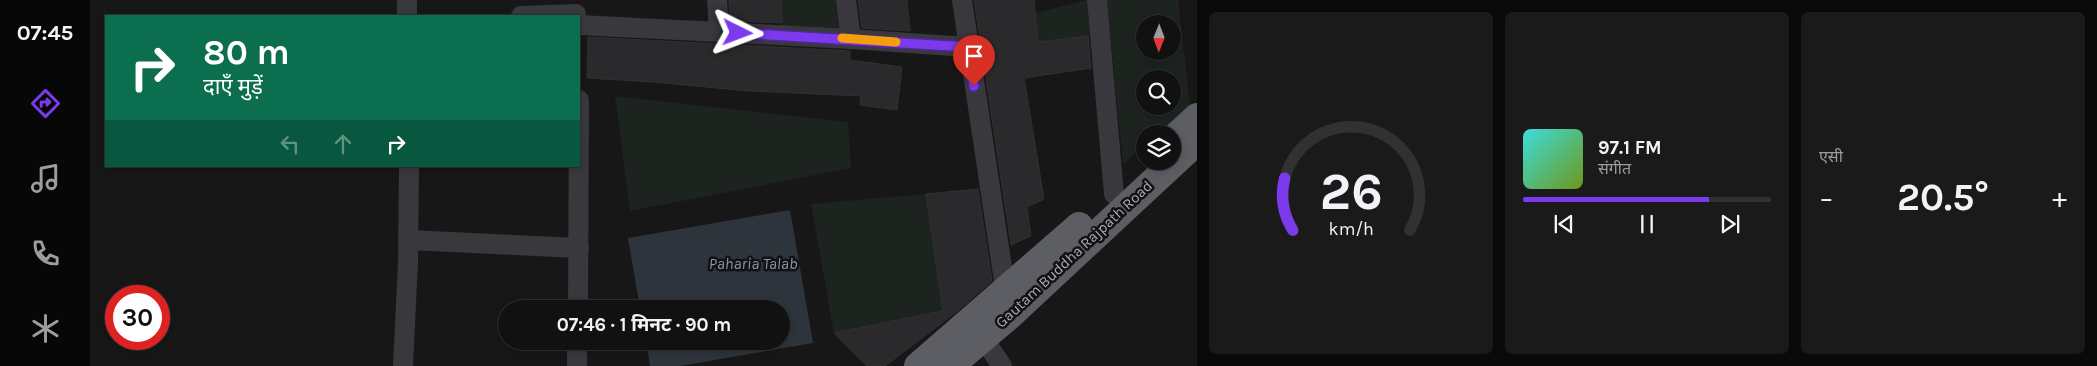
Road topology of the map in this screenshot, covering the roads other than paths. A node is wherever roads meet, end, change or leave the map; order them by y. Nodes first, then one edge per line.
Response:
1 (407, 0) edge
2 (717, 0) edge
3 (846, 0) edge
4 (962, 0) edge
5 (1097, 0) edge
6 (576, 14) edge
7 (407, 15) edge
8 (548, 15) edge
9 (719, 32) junction
10 (850, 39) junction
11 (968, 47) junction
12 (1197, 117) edge
13 (1181, 132) edge
14 (1197, 141) edge
15 (409, 167) edge
16 (579, 167) edge
17 (1140, 170) edge
18 (1114, 194) junction
19 (409, 240) junction
20 (579, 248) junction
21 (578, 300) edge
22 (1007, 304) junction
23 (983, 338) junction
24 (578, 350) edge
25 (404, 366) edge
26 (577, 366) edge
27 (918, 366) edge
28 (950, 366) edge
29 (1002, 366) edge

1 - 7 street
2 - 9 street
3 - 10 street
4 - 11 street
5 - 18 street
6 - 8 street
6 - 9 street
9 - 10 street
10 - 11 street
11 - 22 street
12 - 13 highway
14 - 22 highway, Gautam Buddha Rajpath Road
15 - 19 street
16 - 20 street
17 - 18 highway
18 - 22 highway
19 - 20 street
19 - 25 street
20 - 21 street
22 - 23 highway, Gautam Buddha Rajpath Road
22 - 27 highway
23 - 28 highway, Gautam Buddha Rajpath Road
23 - 29 street
24 - 26 street

